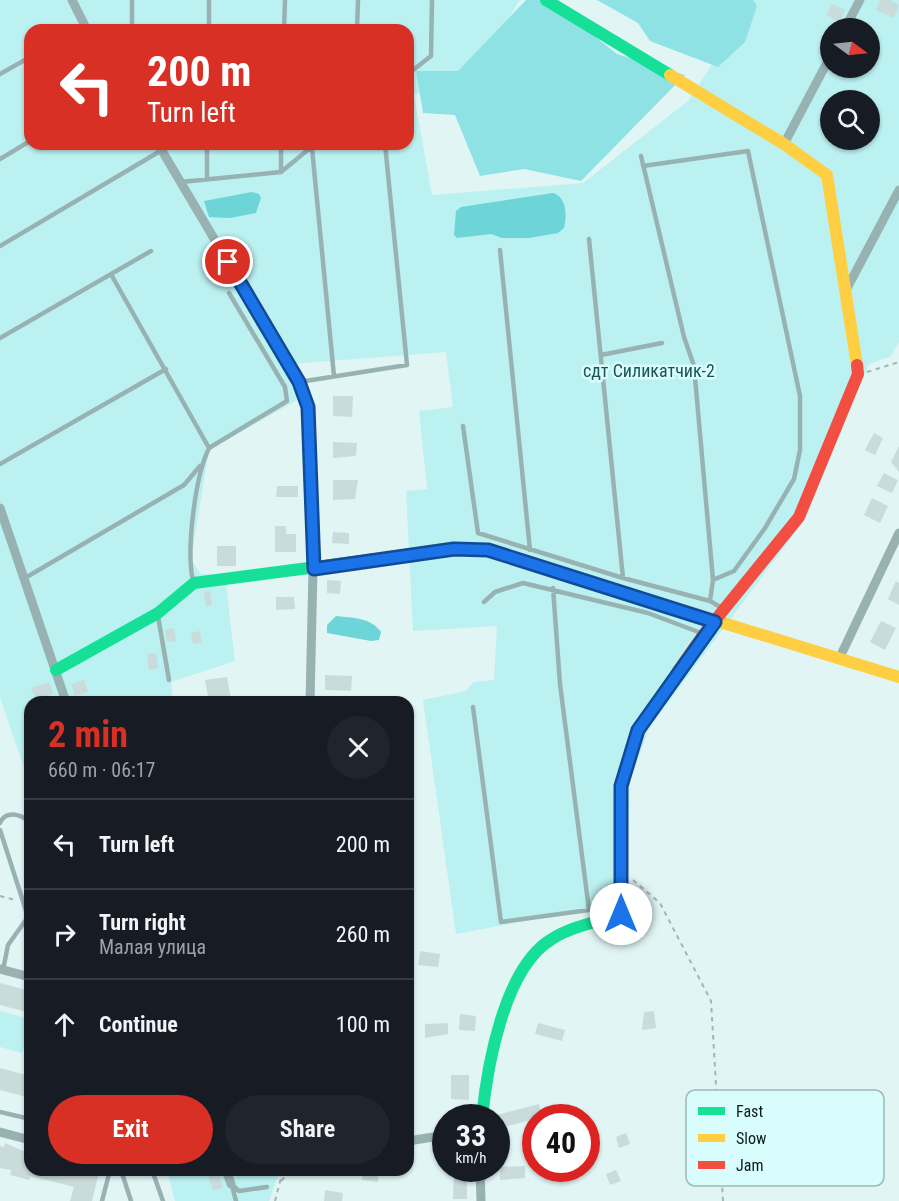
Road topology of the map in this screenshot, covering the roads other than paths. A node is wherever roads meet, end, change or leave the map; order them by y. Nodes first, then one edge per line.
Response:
1 (72, 0) edge
2 (132, 0) edge
3 (209, 0) edge
4 (285, 0) edge
5 (358, 0) edge
6 (432, 0) edge
7 (546, 0) edge
8 (860, 0) edge
9 (850, 18) edge
10 (81, 24) edge
11 (132, 24) edge
12 (209, 24) edge
13 (284, 24) edge
14 (357, 24) edge
15 (24, 60) edge
16 (414, 69) edge
17 (0, 74) edge
18 (820, 76) edge
19 (784, 144) junction
20 (24, 145) edge
21 (155, 150) edge
22 (162, 150) edge
23 (207, 150) edge
24 (281, 150) edge
25 (308, 150) edge
26 (313, 150) edge
27 (386, 150) edge
28 (640, 156) dead end
29 (0, 159) edge
30 (644, 166) junction
31 (281, 172) junction
32 (207, 179) junction
33 (180, 182) junction
34 (899, 190) edge
35 (589, 239) dead end
36 (0, 246) edge
37 (500, 250) dead end
38 (151, 252) dead end
39 (112, 276) junction
40 (845, 292) junction
41 (229, 293) dead end
42 (0, 338) edge
43 (662, 343) dead end
44 (601, 355) junction
45 (166, 369) junction
46 (334, 376) junction
47 (299, 382) junction
48 (462, 426) dead end
49 (209, 448) junction
50 (0, 464) edge
51 (200, 466) junction
52 (0, 508) edge
53 (899, 533) edge
54 (530, 550) junction
55 (314, 569) junction
56 (25, 578) junction
57 (622, 578) junction
58 (713, 580) junction
59 (194, 583) junction
60 (553, 588) junction
61 (710, 601) junction
62 (484, 602) dead end
63 (724, 610) junction
64 (158, 613) junction
65 (715, 622) junction
66 (704, 634) junction
67 (838, 659) junction
68 (56, 670) junction
69 (899, 677) edge
70 (169, 680) dead end
71 (64, 696) edge
72 (310, 696) edge
73 (473, 707) dead end
74 (24, 819) edge
75 (0, 823) edge
76 (0, 830) edge
77 (24, 904) edge
78 (24, 926) edge
79 (2, 970) edge
80 (24, 976) edge
81 (483, 1104) edge
82 (0, 1112) edge
83 (24, 1118) edge
84 (0, 1132) edge
85 (432, 1137) edge
86 (24, 1138) edge
87 (414, 1140) edge
88 (108, 1176) edge
89 (123, 1176) edge
90 (154, 1176) edge
91 (228, 1176) edge
92 (480, 1182) edge
93 (231, 1184) junction
94 (267, 1186) dead end
95 (102, 1201) edge
96 (131, 1201) edge
97 (163, 1201) edge
98 (236, 1201) edge
99 (481, 1201) edge

1 - 10 street
2 - 11 lane
3 - 12 lane
4 - 13 lane
5 - 14 lane
6 - 16 lane
7 - 19 street
8 - 9 street
15 - 17 lane
18 - 19 street
19 - 40 street
20 - 29 lane
21 - 36 lane
22 - 33 street
23 - 32 lane
24 - 31 lane
25 - 31 lane
26 - 46 lane
27 - 46 lane
28 - 30 lane
30 - 58 lane
30 - 58 lane
31 - 32 lane
32 - 33 lane
33 - 47 street
34 - 40 street
35 - 44 lane
37 - 54 lane
38 - 39 lane
39 - 42 lane
39 - 45 lane
40 - 63 street
41 - 49 lane
43 - 44 lane
44 - 57 lane
45 - 49 lane
45 - 50 lane
46 - 47 lane
47 - 55 street
48 - 54 lane
49 - 51 lane
51 - 56 lane
51 - 59 lane
52 - 56 street
53 - 67 street
54 - 57 lane
55 - 59 street
55 - 65 street
55 - 72 street
56 - 68 street
57 - 61 lane
58 - 61 lane
59 - 64 street
60 - 62 lane
60 - 66 lane
60 - 73 lane
61 - 63 lane
63 - 65 street
64 - 68 street
64 - 70 lane
65 - 66 street
65 - 67 street
66 - 81 street
67 - 69 street
68 - 71 street
74 - 75 lane
76 - 77 lane
78 - 79 lane
79 - 80 street
82 - 83 lane
84 - 86 street
85 - 87 street
88 - 95 lane
89 - 96 lane
90 - 97 lane
91 - 93 street
92 - 99 street
93 - 94 lane
93 - 98 lane

